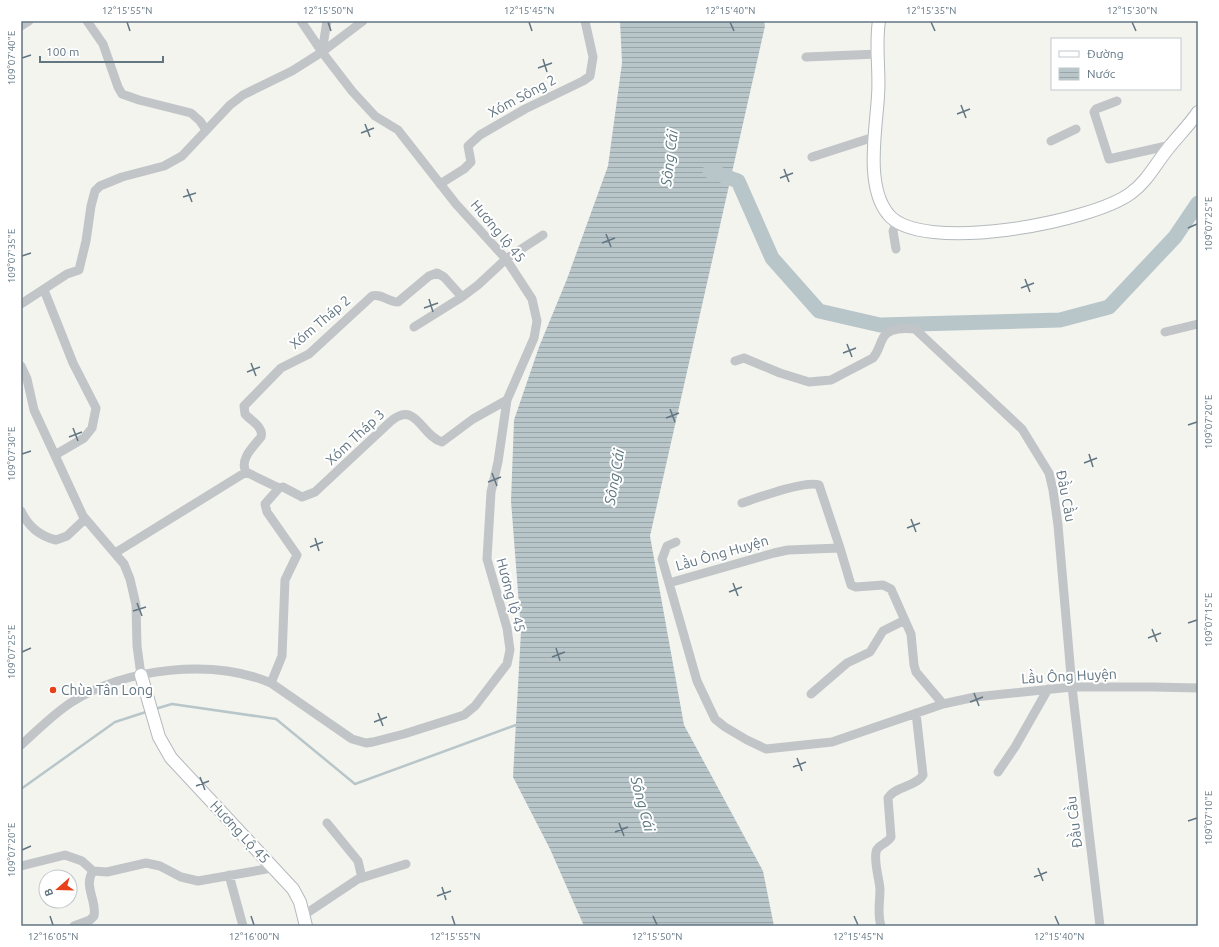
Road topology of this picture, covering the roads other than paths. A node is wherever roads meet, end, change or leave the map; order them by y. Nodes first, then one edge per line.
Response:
1 (29, 21) edge
2 (87, 21) edge
3 (301, 21) edge
4 (327, 21) edge
5 (363, 21) edge
6 (585, 21) edge
7 (879, 21) edge
8 (21, 26) edge
9 (322, 52) junction
10 (878, 54) junction
11 (806, 57) dead end
12 (1117, 101) dead end
13 (1198, 112) edge
14 (1076, 129) dead end
15 (206, 130) junction
16 (874, 137) junction
17 (1051, 141) dead end
18 (1171, 145) junction
19 (812, 157) dead end
20 (440, 184) junction
21 (897, 222) junction
22 (543, 235) dead end
23 (896, 249) dead end
24 (506, 259) junction
25 (44, 290) junction
26 (462, 297) junction
27 (21, 304) edge
28 (1198, 324) edge
29 (414, 327) dead end
30 (1165, 332) dead end
31 (735, 361) dead end
32 (21, 366) edge
33 (507, 400) junction
34 (55, 455) junction
35 (246, 472) junction
36 (279, 488) junction
37 (742, 503) dead end
38 (21, 511) edge
39 (85, 519) junction
40 (676, 542) dead end
41 (840, 548) junction
42 (115, 553) junction
43 (669, 583) junction
44 (905, 620) junction
45 (141, 675) junction
46 (271, 683) junction
47 (1072, 687) junction
48 (1198, 688) edge
49 (1048, 689) junction
50 (811, 694) dead end
51 (943, 704) junction
52 (916, 713) junction
53 (21, 745) edge
54 (998, 772) dead end
55 (327, 823) dead end
56 (406, 864) dead end
57 (21, 866) edge
58 (272, 868) junction
59 (93, 871) junction
60 (229, 875) junction
61 (362, 878) junction
62 (305, 921) edge
63 (74, 926) edge
64 (243, 926) edge
65 (881, 926) edge
66 (1100, 926) edge

1 - 8 street
2 - 15 street
3 - 9 street, Hương lộ 45
4 - 9 street
5 - 9 street
6 - 20 street, Xóm Sông 2
7 - 10 street
9 - 15 street
9 - 20 street, Hương lộ 45
10 - 11 street
10 - 16 street
12 - 18 street
13 - 18 street
14 - 17 street
15 - 25 street
16 - 19 street
16 - 21 street
18 - 21 street
20 - 24 street, Hương lộ 45
21 - 23 street
22 - 24 street
24 - 26 street
24 - 33 street, Hương lộ 45
25 - 27 street
25 - 34 street
26 - 29 street
26 - 35 street, Xóm Tháp 2
28 - 30 street
31 - 47 street, Đầu Cầu
32 - 34 street
33 - 36 street, Xóm Tháp 3
33 - 46 street, Hương lộ 45
34 - 39 street
35 - 36 street, Xóm Tháp 3
35 - 42 street
36 - 46 street
37 - 41 street
38 - 39 street
39 - 42 street
40 - 43 street
41 - 43 street, Lầu Ông Huyện
41 - 44 street
42 - 45 street
43 - 52 street, Lầu Ông Huyện
44 - 50 street
44 - 51 street
45 - 46 street, Hương lộ 45
45 - 53 street, Hương lộ 45
45 - 58 street, Hương Lộ 45
47 - 48 street, Lầu Ông Huyện
47 - 49 street, Lầu Ông Huyện
47 - 66 street, Đầu Cầu
49 - 51 street, Lầu Ông Huyện
49 - 54 street
51 - 52 street, Lầu Ông Huyện
52 - 65 street
55 - 61 street
56 - 61 street
57 - 59 street
58 - 60 street
58 - 62 street, Hương Lộ 45
59 - 60 street
59 - 63 street
60 - 64 street
61 - 62 street

